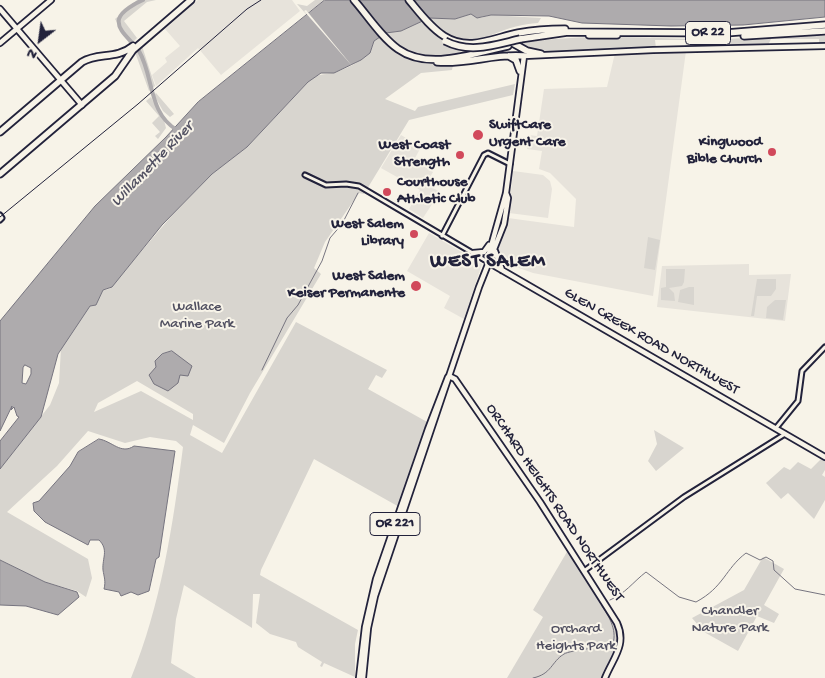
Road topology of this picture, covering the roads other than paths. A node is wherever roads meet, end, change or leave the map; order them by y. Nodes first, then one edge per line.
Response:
1 (51, 0) edge
2 (186, 0) edge
3 (191, 0) edge
4 (354, 0) edge
5 (409, 0) edge
6 (0, 9) edge
7 (428, 22) junction
8 (825, 25) edge
9 (17, 29) junction
10 (825, 30) edge
11 (602, 31) junction
12 (794, 33) junction
13 (825, 35) edge
14 (141, 41) junction
15 (484, 42) junction
16 (521, 43) junction
17 (0, 44) edge
18 (825, 46) edge
19 (132, 48) junction
20 (541, 54) junction
21 (116, 55) junction
22 (502, 56) junction
23 (524, 56) junction
24 (424, 59) junction
25 (122, 66) junction
26 (520, 71) junction
27 (61, 80) junction
28 (82, 105) junction
29 (0, 132) edge
30 (510, 164) junction
31 (0, 174) edge
32 (305, 175) dead end
33 (506, 193) junction
34 (442, 236) junction
35 (494, 238) junction
36 (495, 249) junction
37 (473, 253) junction
38 (488, 262) junction
39 (502, 270) junction
40 (825, 347) edge
41 (449, 376) junction
42 (776, 428) junction
43 (785, 434) junction
44 (825, 457) edge
45 (401, 506) junction
46 (398, 526) junction
47 (584, 571) junction
48 (359, 678) edge
49 (363, 678) edge
50 (606, 678) edge

1 - 9 main road
2 - 14 highway
3 - 14 highway
4 - 24 highway, OR 22
5 - 7 highway, OR 22
6 - 9 main road
7 - 15 highway, OR 22
7 - 16 highway, OR 22, bridge
8 - 11 highway, OR 22
9 - 17 main road
9 - 27 main road
10 - 12 highway, OR 22
11 - 15 highway, OR 22
11 - 16 highway, OR 22
12 - 13 highway, OR 22
12 - 16 highway, OR 22
14 - 19 highway
15 - 16 highway
16 - 20 highway
16 - 23 highway
16 - 24 highway, OR 22
18 - 20 main road
19 - 21 highway
19 - 25 highway
20 - 23 main road
21 - 25 highway
21 - 27 highway
22 - 23 highway
22 - 24 highway
22 - 26 highway
23 - 26 main road
25 - 28 highway
26 - 30 main road, OR 221
27 - 28 main road
27 - 29 highway
28 - 31 highway
30 - 33 main road, OR 221
30 - 34 street
32 - 34 street, GLEN CREEK ROAD NORTHWEST
33 - 35 main road, OR 221
33 - 36 main road, OR 221
34 - 37 street, GLEN CREEK ROAD NORTHWEST
35 - 37 main road
35 - 38 main road, OR 221
36 - 38 main road, OR 221
36 - 39 main road
37 - 38 street, GLEN CREEK ROAD NORTHWEST
38 - 39 main road, GLEN CREEK ROAD NORTHWEST
38 - 41 main road, OR 221
39 - 42 main road, GLEN CREEK ROAD NORTHWEST
40 - 42 street
41 - 45 main road, OR 221
41 - 46 main road, OR 221
41 - 47 main road, ORCHARD HEIGHTS ROAD NORTHWEST
42 - 43 main road, GLEN CREEK ROAD NORTHWEST
43 - 44 main road, GLEN CREEK ROAD NORTHWEST
43 - 47 street
45 - 46 main road
45 - 48 main road, OR 221
46 - 49 main road, OR 221
47 - 50 main road, ORCHARD HEIGHTS ROAD NORTHWEST

